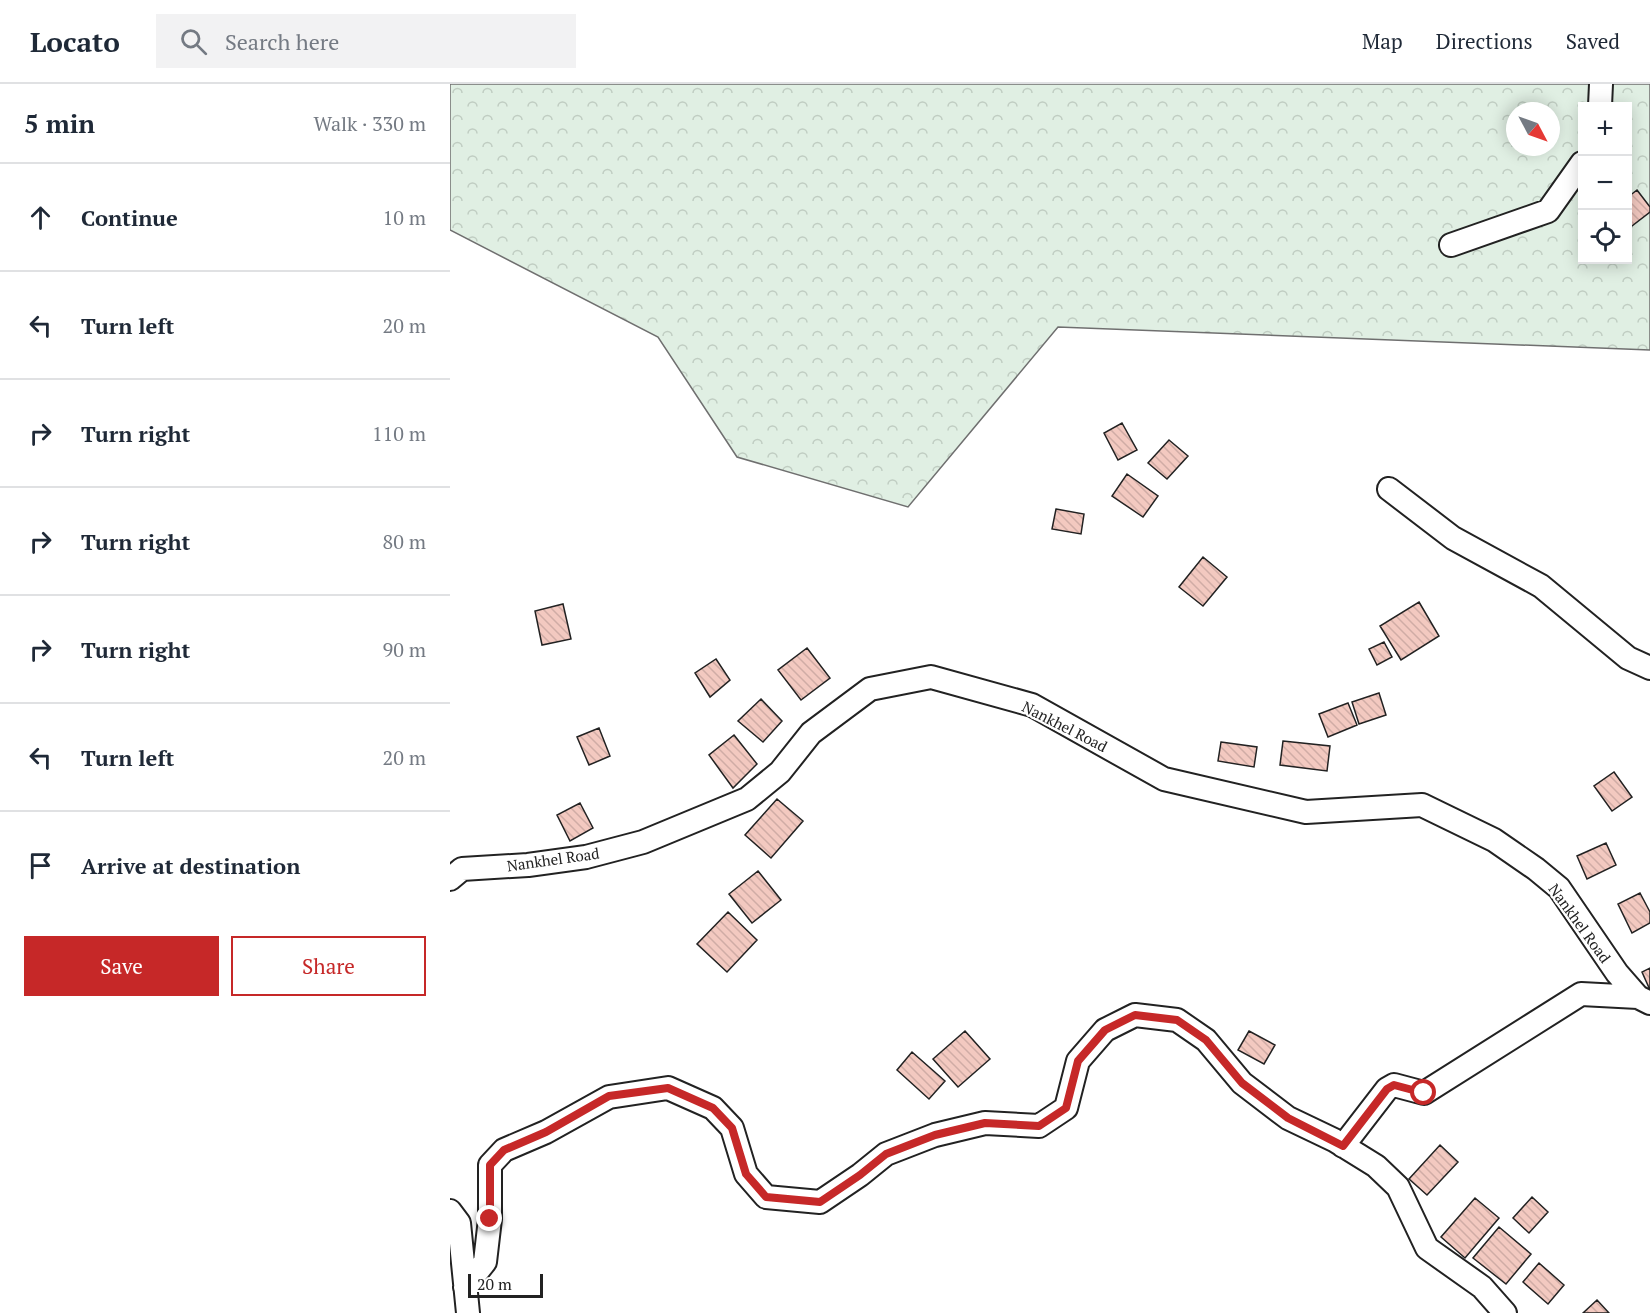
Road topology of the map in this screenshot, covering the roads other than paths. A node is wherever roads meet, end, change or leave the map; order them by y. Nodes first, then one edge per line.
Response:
1 (1601, 84) edge
2 (1600, 102) edge
3 (1578, 169) edge
4 (1451, 245) dead end
5 (1389, 489) dead end
6 (1650, 669) edge
7 (450, 879) edge
8 (1644, 1000) edge
9 (1343, 1146) junction
10 (450, 1211) edge
11 (465, 1287) junction
12 (468, 1313) edge
13 (1505, 1313) edge

1 - 2 street
3 - 4 street
5 - 6 street
7 - 8 street, Nankhel Road
8 - 9 street
9 - 11 street
9 - 13 street
10 - 11 street
11 - 12 street

